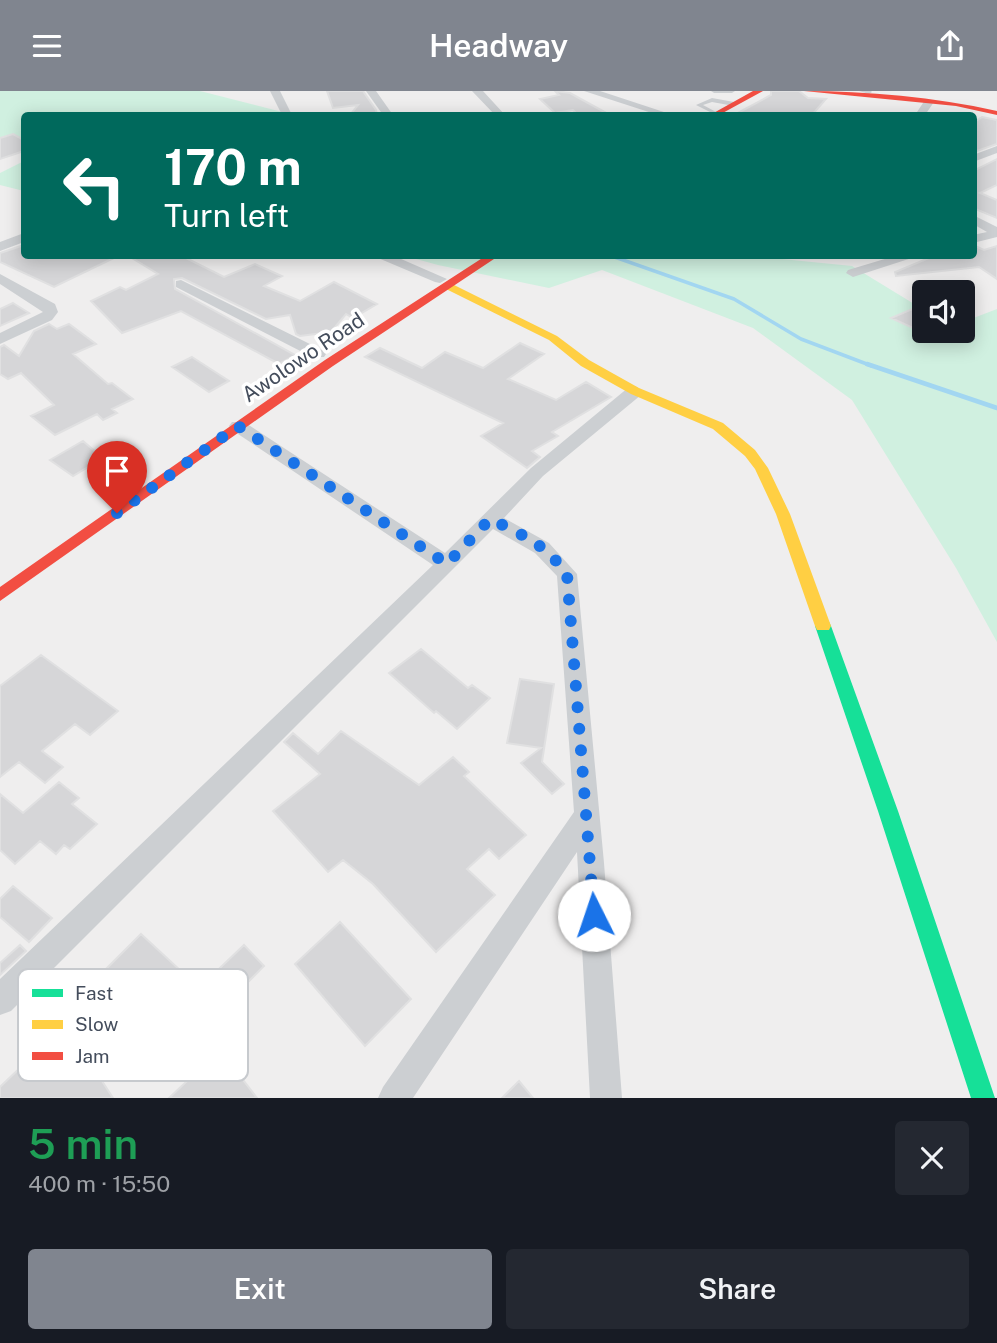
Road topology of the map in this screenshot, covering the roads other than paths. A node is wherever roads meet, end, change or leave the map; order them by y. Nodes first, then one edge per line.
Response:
1 (275, 91) edge
2 (371, 91) edge
3 (477, 91) edge
4 (589, 91) edge
5 (714, 91) edge
6 (772, 91) edge
7 (808, 91) edge
8 (861, 93) edge
9 (733, 102) edge
10 (925, 109) edge
11 (995, 111) edge
12 (286, 112) edge
13 (386, 112) edge
14 (497, 112) edge
15 (658, 112) edge
16 (997, 149) edge
17 (977, 157) edge
18 (977, 221) edge
19 (997, 232) edge
20 (21, 238) edge
21 (977, 238) edge
22 (0, 247) edge
23 (388, 259) edge
24 (473, 259) edge
25 (487, 259) edge
26 (900, 259) edge
27 (853, 272) dead end
28 (0, 278) edge
29 (444, 282) junction
30 (181, 284) dead end
31 (0, 339) edge
32 (318, 354) junction
33 (635, 391) junction
34 (238, 426) junction
35 (490, 519) junction
36 (447, 564) junction
37 (0, 578) edge
38 (0, 596) edge
39 (587, 815) junction
40 (32, 969) edge
41 (18, 982) edge
42 (0, 1000) edge
43 (395, 1097) edge
44 (606, 1098) edge
45 (983, 1098) edge

1 - 12 street
2 - 13 street
3 - 14 street
4 - 15 street
5 - 9 lane
6 - 9 main road
7 - 8 main road
8 - 10 main road
10 - 11 main road
16 - 17 street
18 - 19 street
19 - 21 street
20 - 22 street
23 - 29 street
24 - 29 main road, Awolowo Road
25 - 29 main road, Awolowo Road
26 - 27 street
28 - 31 street
29 - 32 main road, Awolowo Road
29 - 33 main road
29 - 34 main road, Awolowo Road
30 - 32 street
32 - 37 main road, Awolowo Road
33 - 35 street
33 - 45 main road
34 - 36 street
34 - 38 main road, Awolowo Road
35 - 36 street
35 - 39 street
36 - 40 street
39 - 43 street
39 - 44 street
41 - 42 street

